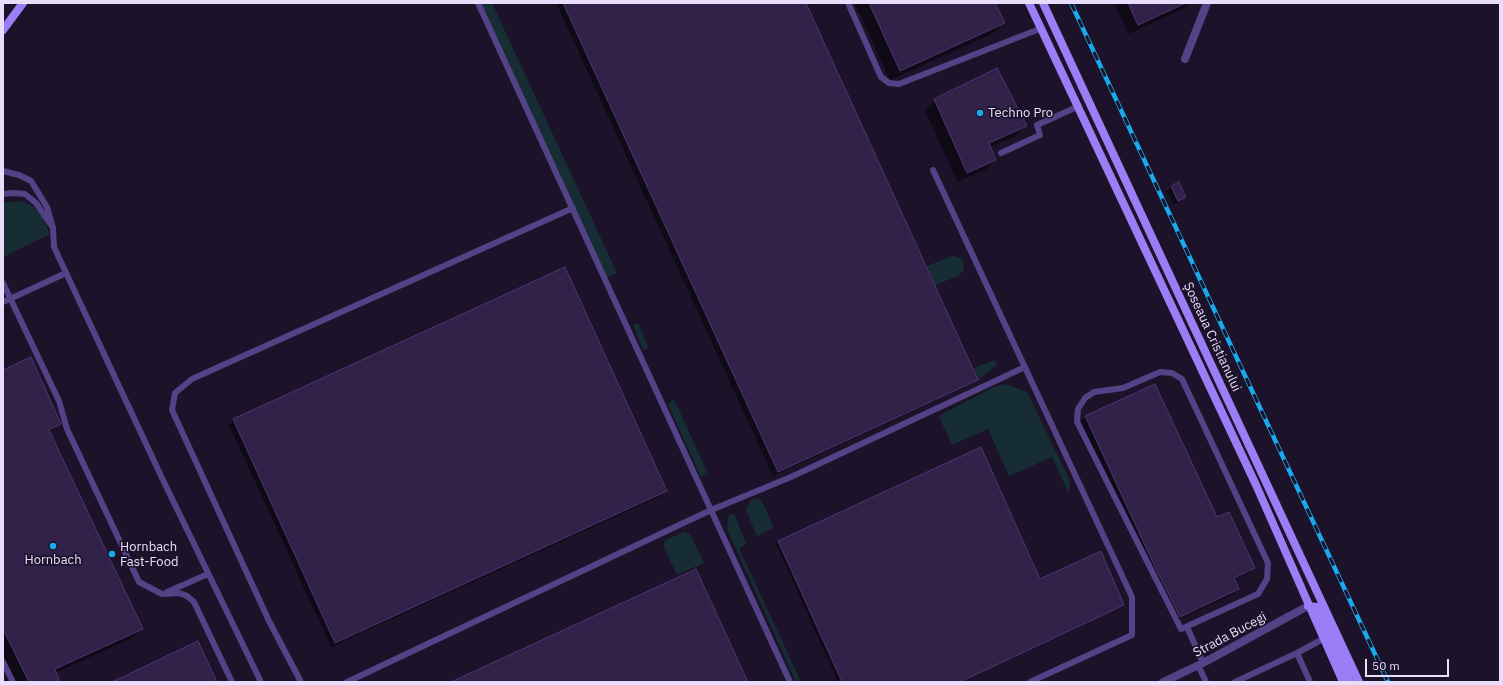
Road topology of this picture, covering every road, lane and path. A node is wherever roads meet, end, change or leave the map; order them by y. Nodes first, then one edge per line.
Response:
1 (23, 3) edge
2 (478, 3) edge
3 (1029, 3) edge
4 (1043, 3) edge
5 (1207, 3) edge
6 (849, 5) dead end
7 (1042, 28) junction
8 (3, 30) edge
9 (1185, 59) dead end
10 (1078, 106) junction
11 (1001, 153) dead end
12 (933, 170) dead end
13 (3, 171) edge
14 (3, 194) edge
15 (573, 208) junction
16 (53, 228) junction
17 (66, 272) junction
18 (3, 283) edge
19 (10, 299) junction
20 (3, 302) edge
21 (1025, 367) junction
22 (711, 510) junction
23 (208, 574) junction
24 (162, 594) junction
25 (1308, 606) junction
26 (1186, 627) junction
27 (1323, 639) junction
28 (1297, 653) junction
29 (3, 662) edge
30 (1200, 664) junction
31 (13, 682) edge
32 (232, 682) edge
33 (261, 682) edge
34 (301, 682) edge
35 (347, 682) edge
36 (790, 682) edge
37 (1030, 682) edge
38 (1163, 682) edge
39 (1206, 682) edge
40 (1235, 682) edge
41 (1310, 682) edge
42 (1343, 682) edge
43 (1350, 682) edge
44 (1359, 682) edge

1 - 8 main road
2 - 15 lane
3 - 7 main road, Șoseaua Cristianului
4 - 44 main road, Șoseaua Cristianului
5 - 9 street
6 - 7 lane
7 - 10 main road, Șoseaua Cristianului
10 - 11 lane
10 - 25 main road, Șoseaua Cristianului
12 - 21 lane
13 - 16 lane
14 - 16 lane
15 - 22 lane
15 - 34 lane
16 - 17 lane
17 - 19 lane
17 - 23 lane
18 - 19 lane
19 - 20 lane
19 - 24 lane
21 - 22 lane
21 - 37 lane
22 - 35 lane
22 - 36 lane
23 - 24 lane
23 - 33 lane
24 - 32 lane
25 - 27 main road, Șoseaua Cristianului
25 - 30 street, Strada Bucegi
25 - 43 main road, Șoseaua Cristianului
26 - 26 lane
26 - 30 lane
27 - 28 lane
27 - 42 main road, Șoseaua Cristianului
28 - 40 lane
28 - 41 lane
29 - 31 lane
30 - 38 street, Strada Bucegi
30 - 39 lane

